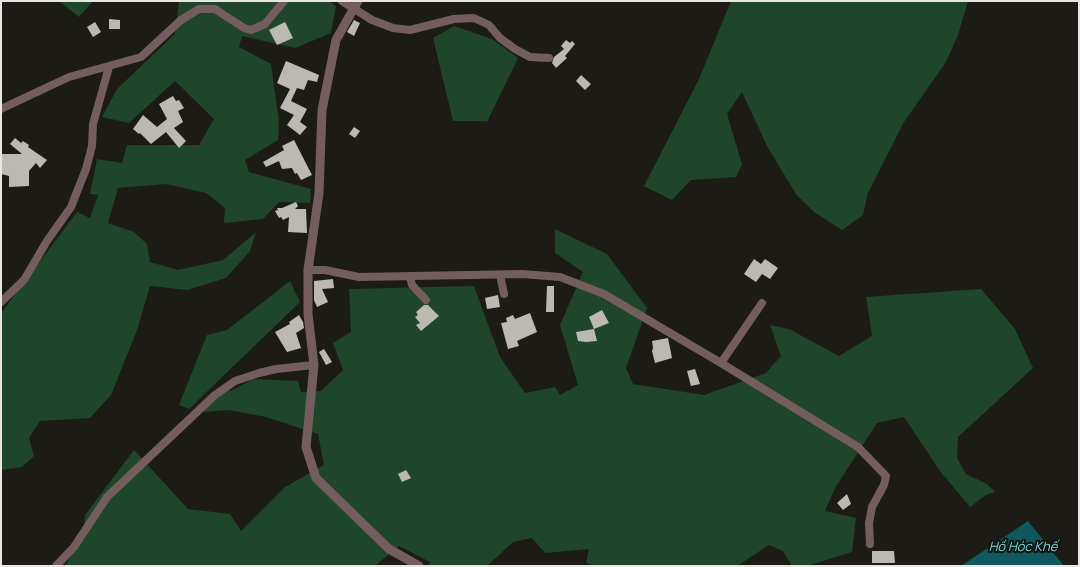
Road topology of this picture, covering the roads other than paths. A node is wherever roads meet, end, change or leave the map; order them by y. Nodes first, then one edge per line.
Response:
1 (284, 1) edge
2 (342, 1) edge
3 (356, 5) edge
4 (549, 58) dead end
5 (109, 67) junction
6 (1, 109) edge
7 (308, 270) junction
8 (500, 275) junction
9 (410, 276) junction
10 (504, 294) dead end
11 (426, 300) dead end
12 (1, 302) edge
13 (762, 303) dead end
14 (720, 363) junction
15 (314, 365) junction
16 (870, 544) dead end
17 (56, 566) edge
18 (419, 566) edge

1 - 5 street
2 - 3 street
3 - 4 street
3 - 7 street
5 - 6 street
5 - 12 street
7 - 9 street
7 - 15 street
8 - 9 street
8 - 10 street
8 - 14 street
9 - 11 street
13 - 14 street
14 - 16 street
15 - 17 street
15 - 18 street

